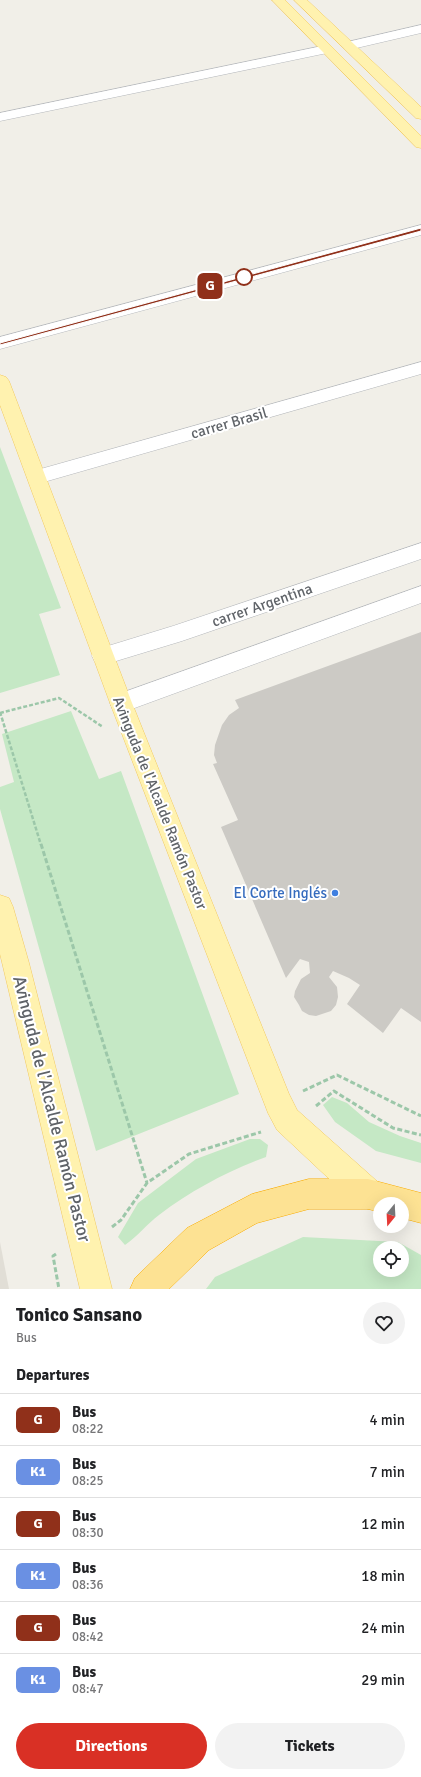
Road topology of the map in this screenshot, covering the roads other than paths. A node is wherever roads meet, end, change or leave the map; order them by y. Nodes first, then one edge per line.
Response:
1 (278, 0) edge
2 (300, 0) edge
3 (421, 29) edge
4 (348, 46) junction
5 (327, 49) junction
6 (421, 115) edge
7 (0, 117) edge
8 (421, 144) edge
9 (421, 230) edge
10 (0, 343) edge
11 (421, 368) edge
12 (0, 381) edge
13 (37, 477) junction
14 (421, 551) edge
15 (421, 594) edge
16 (103, 656) junction
17 (121, 703) junction
18 (0, 907) edge
19 (368, 1194) junction
20 (421, 1208) edge
21 (96, 1289) edge
22 (146, 1289) edge

1 - 5 main road
2 - 4 main road
3 - 4 street
4 - 6 main road
5 - 7 street
5 - 8 main road
9 - 10 street
11 - 13 street, carrer Brasil
12 - 13 main road, Avinguda de l'Alcalde Ramón Pastor
13 - 16 main road, Avinguda de l'Alcalde Ramón Pastor
14 - 16 street, carrer Argentina
15 - 17 street
16 - 17 main road, Avinguda de l'Alcalde Ramón Pastor
17 - 19 main road, Avinguda de l'Alcalde Ramón Pastor
18 - 21 main road, Avinguda de l'Alcalde Ramón Pastor
19 - 20 highway
19 - 22 highway

